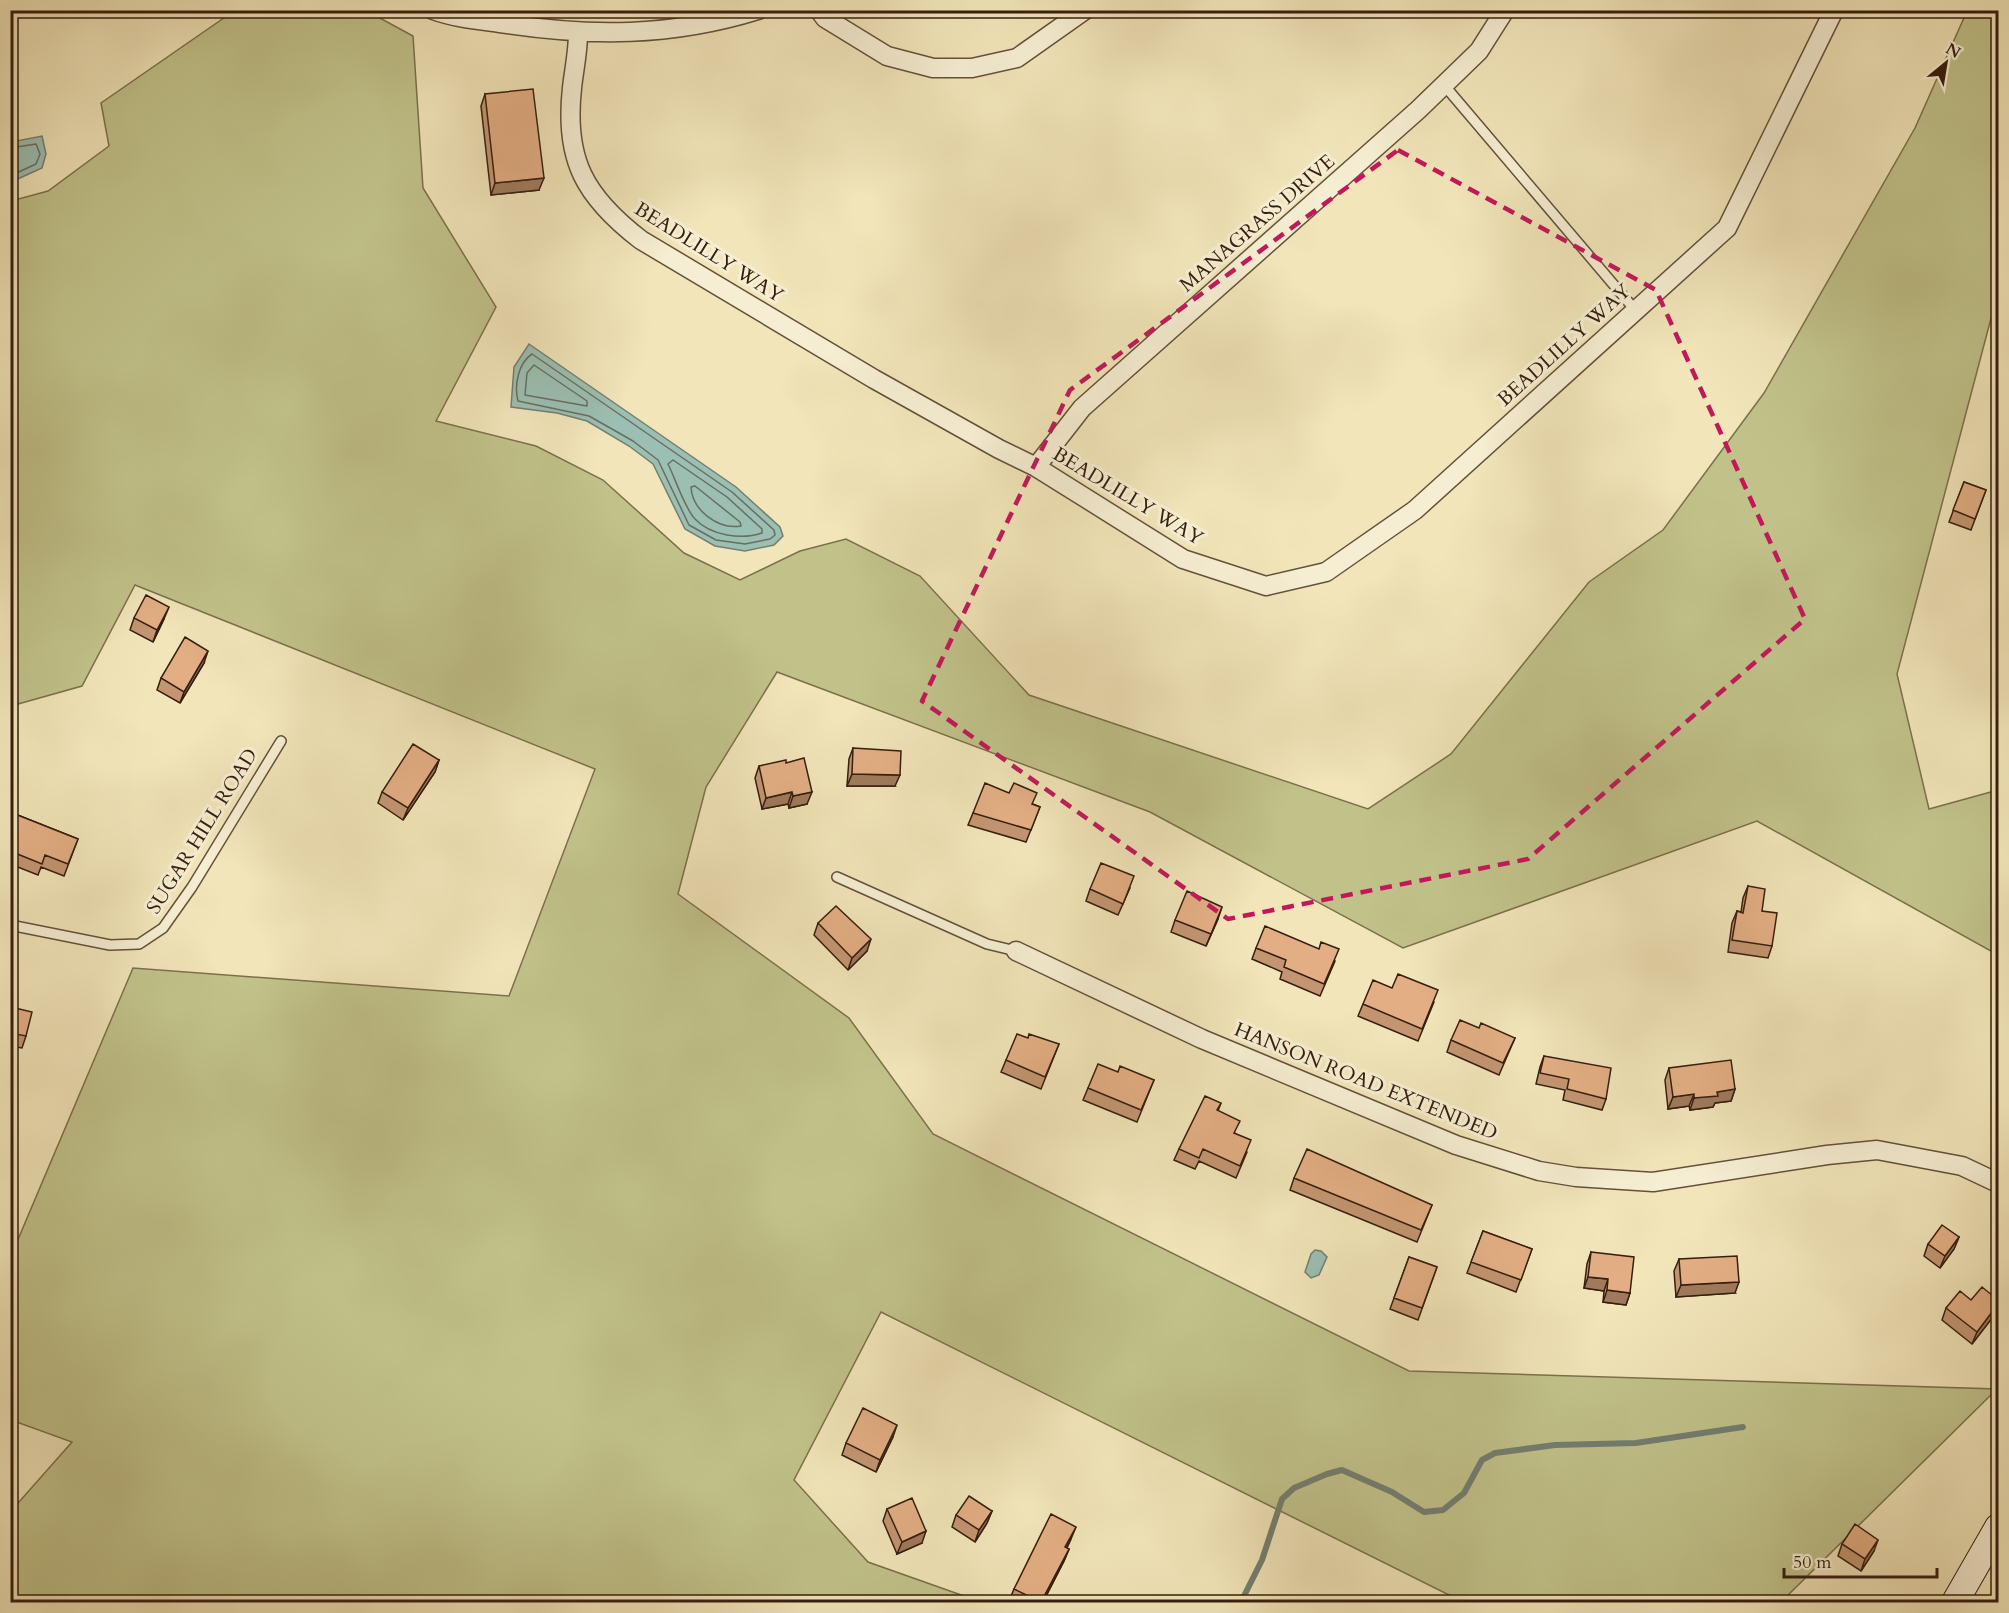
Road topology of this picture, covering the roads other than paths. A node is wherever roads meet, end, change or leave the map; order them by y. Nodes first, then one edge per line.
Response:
1 (433, 10) edge
2 (758, 10) edge
3 (819, 10) edge
4 (1085, 10) edge
5 (1505, 10) edge
6 (1834, 10) edge
7 (578, 33) junction
8 (1444, 85) junction
9 (1636, 311) junction
10 (1036, 467) junction
11 (281, 741) dead end
12 (837, 877) dead end
13 (10, 925) edge
14 (1016, 951) joint
15 (1998, 1183) edge
16 (1998, 1527) edge
17 (1955, 1602) edge

1 - 7 street
2 - 7 street
3 - 4 street
5 - 8 street, MANAGRASS DRIVE
6 - 9 street, BEADLILLY WAY
7 - 10 street, BEADLILLY WAY
8 - 9 lane
8 - 10 street, MANAGRASS DRIVE
9 - 10 street, BEADLILLY WAY
11 - 13 lane, SUGAR HILL ROAD
12 - 14 lane
14 - 15 street, HANSON ROAD EXTENDED
16 - 17 main road

